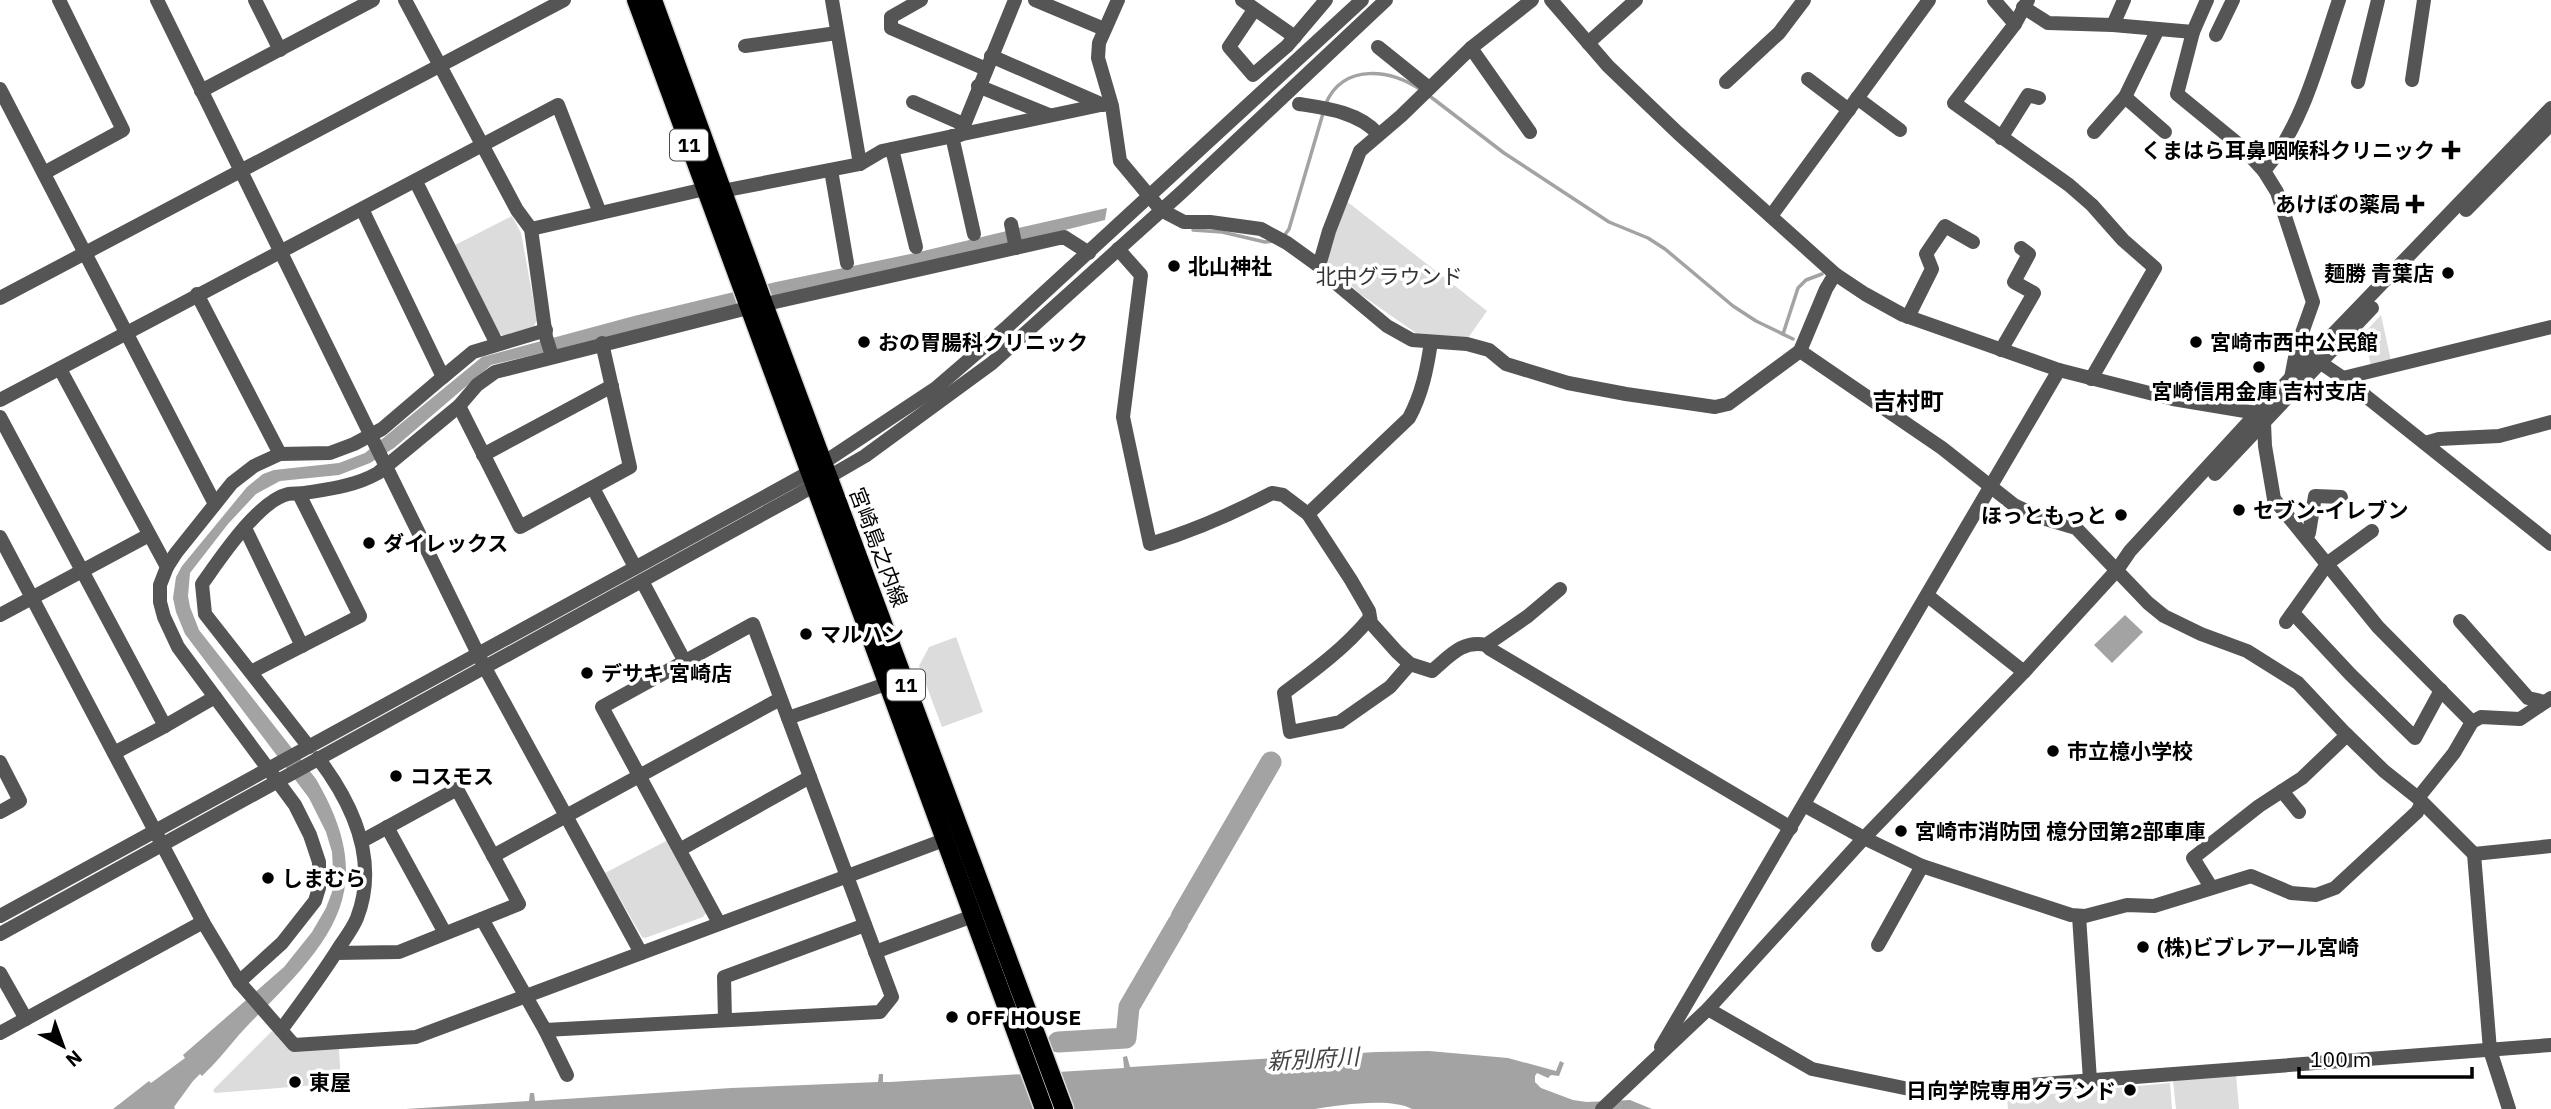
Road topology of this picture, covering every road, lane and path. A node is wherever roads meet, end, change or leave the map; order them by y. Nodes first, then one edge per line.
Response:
1 (59, 0) edge
2 (157, 0) edge
3 (255, 0) edge
4 (373, 0) edge
5 (405, 0) edge
6 (564, 0) edge
7 (636, 0) edge
8 (653, 0) edge
9 (832, 0) edge
10 (921, 0) edge
11 (1015, 0) edge
12 (1035, 0) edge
13 (1118, 0) edge
14 (1242, 0) edge
15 (1326, 0) edge
16 (1362, 0) edge
17 (1386, 0) edge
18 (1532, 0) edge
19 (1551, 0) edge
20 (1636, 0) edge
21 (1804, 0) edge
22 (1929, 0) edge
23 (1994, 0) edge
24 (2124, 0) edge
25 (2207, 0) edge
26 (2233, 0) edge
27 (2339, 0) edge
28 (2378, 0) edge
29 (2424, 0) edge
30 (2025, 4) edge
31 (1254, 10) junction
32 (2015, 24) junction
33 (2113, 25) junction
34 (1104, 29) junction
35 (2158, 29) junction
36 (2193, 32) junction
37 (837, 33) junction
38 (2216, 35) dead end
39 (1295, 37) junction
40 (1587, 43) junction
41 (745, 47) dead end
42 (1378, 47) dead end
43 (1471, 48) junction
44 (280, 50) junction
45 (989, 62) junction
46 (441, 65) junction
47 (1808, 79) dead end
48 (2412, 80) dead end
49 (1726, 82) dead end
50 (2358, 82) dead end
51 (978, 86) junction
52 (0, 89) edge
53 (201, 91) junction
54 (1425, 91) junction
55 (2125, 97) junction
56 (2039, 98) dead end
57 (913, 102) dead end
58 (1107, 104) junction
59 (1299, 104) dead end
60 (1853, 104) junction
61 (2551, 108) edge
62 (1051, 116) junction
63 (2551, 124) edge
64 (1900, 130) dead end
65 (958, 132) junction
66 (1530, 132) dead end
67 (2094, 132) dead end
68 (2165, 132) dead end
69 (1378, 134) junction
70 (2001, 138) junction
71 (481, 144) junction
72 (892, 149) junction
73 (860, 164) junction
74 (241, 170) junction
75 (831, 170) junction
76 (2264, 171) junction
77 (44, 173) junction
78 (416, 182) junction
79 (713, 190) junction
80 (1149, 197) junction
81 (362, 209) junction
82 (1161, 210) junction
83 (600, 213) junction
84 (1771, 216) junction
85 (1011, 224) dead end
86 (531, 229) junction
87 (974, 234) dead end
88 (1973, 242) dead end
89 (916, 247) dead end
90 (1016, 248) junction
91 (2021, 248) dead end
92 (1118, 249) junction
93 (281, 251) junction
94 (86, 252) junction
95 (1089, 253) junction
96 (847, 263) dead end
97 (1320, 266) junction
98 (1835, 274) junction
99 (197, 294) junction
100 (0, 298) edge
101 (753, 299) junction
102 (1908, 317) junction
103 (2551, 327) edge
104 (126, 332) junction
105 (546, 334) junction
106 (1431, 342) junction
107 (602, 343) junction
108 (497, 344) junction
109 (2001, 350) junction
110 (1800, 351) junction
111 (551, 356) junction
112 (2317, 360) junction
113 (60, 369) junction
114 (2059, 370) junction
115 (443, 377) junction
116 (2343, 378) junction
117 (2091, 379) junction
118 (2290, 379) junction
119 (612, 386) junction
120 (0, 400) edge
121 (459, 406) junction
122 (0, 416) edge
123 (2260, 418) junction
124 (2551, 422) edge
125 (372, 439) junction
126 (2425, 443) junction
127 (280, 454) junction
128 (484, 455) junction
129 (384, 465) junction
130 (818, 475) junction
131 (1993, 486) junction
132 (593, 488) junction
133 (299, 494) junction
134 (2341, 498) dead end
135 (215, 504) junction
136 (1308, 514) junction
137 (245, 528) junction
138 (2372, 531) dead end
139 (149, 536) junction
140 (0, 537) edge
141 (2306, 537) junction
142 (2550, 543) edge
143 (2328, 563) junction
144 (167, 567) junction
145 (635, 567) junction
146 (83, 570) junction
147 (2117, 570) junction
148 (642, 581) junction
149 (1560, 589) dead end
150 (1928, 596) junction
151 (32, 597) junction
152 (0, 615) edge
153 (1369, 619) junction
154 (2460, 621) dead end
155 (1486, 645) junction
156 (302, 646) junction
157 (481, 660) junction
158 (684, 660) junction
159 (1410, 664) junction
160 (251, 672) junction
161 (2024, 672) junction
162 (886, 684) junction
163 (2441, 690) junction
164 (215, 697) junction
165 (780, 699) junction
166 (2548, 700) edge
167 (788, 718) junction
168 (2472, 722) junction
169 (165, 726) junction
170 (2347, 736) junction
171 (114, 753) junction
172 (310, 754) junction
173 (0, 762) edge
174 (275, 773) junction
175 (640, 775) junction
176 (810, 778) junction
177 (2282, 791) junction
178 (2420, 800) junction
179 (1804, 805) junction
180 (0, 812) edge
181 (2299, 812) dead end
182 (565, 817) junction
183 (387, 827) junction
184 (1791, 828) junction
185 (159, 836) junction
186 (1864, 838) junction
187 (944, 840) junction
188 (362, 841) junction
189 (2551, 846) edge
190 (681, 849) junction
191 (2474, 854) junction
192 (493, 856) junction
193 (1922, 866) junction
194 (846, 876) junction
195 (2211, 887) junction
196 (0, 916) edge
197 (972, 916) junction
198 (2079, 916) junction
199 (482, 919) junction
200 (203, 922) junction
201 (719, 923) junction
202 (865, 925) junction
203 (446, 933) junction
204 (0, 934) edge
205 (1878, 945) dead end
206 (875, 952) junction
207 (336, 953) junction
208 (641, 953) junction
209 (0, 973) edge
210 (244, 988) junction
211 (526, 996) junction
212 (1708, 1009) junction
213 (26, 1019) junction
214 (725, 1020) junction
215 (281, 1030) junction
216 (545, 1030) junction
217 (0, 1032) edge
218 (2551, 1045) edge
219 (2490, 1050) junction
220 (1653, 1060) junction
221 (567, 1075) dead end
222 (2090, 1080) junction
223 (1044, 1109) edge
224 (1064, 1109) edge
225 (1602, 1109) edge
226 (2509, 1109) edge

1 - 77 street
2 - 53 street
3 - 44 street
4 - 44 street
5 - 46 street
6 - 46 street
7 - 79 main road, 宮崎島之内線 / 11
8 - 79 main road, 宮崎島之内線 / 11
9 - 37 street
10 - 45 street
11 - 45 street
12 - 34 street
13 - 34 street
14 - 31 street
15 - 39 street
16 - 80 street
17 - 82 street
18 - 43 street
19 - 40 street
20 - 40 street
21 - 49 street
22 - 60 street
23 - 32 street
24 - 33 street
25 - 36 street
26 - 38 street
27 - 76 street
28 - 50 street
29 - 48 street
30 - 32 street
30 - 33 street
31 - 39 street
31 - 39 street
32 - 70 street
33 - 35 street
34 - 58 street
35 - 36 street
35 - 55 street
36 - 76 street
37 - 41 street
37 - 73 street
40 - 84 street
42 - 54 street
43 - 54 street
43 - 66 street
44 - 53 street
45 - 51 street
45 - 58 street
46 - 71 street
46 - 74 street
47 - 60 street
51 - 62 street
51 - 65 street
52 - 77 street
53 - 74 street
54 - 69 street
55 - 67 street
55 - 68 street
56 - 70 street
57 - 65 street
58 - 62 street
58 - 80 street
59 - 69 street
60 - 64 street
60 - 84 street
61 - 112 street
62 - 65 street
63 - 112 street
65 - 72 street
65 - 87 street
69 - 97 street
70 - 117 street
71 - 78 street
71 - 83 street
71 - 86 street
72 - 73 street
72 - 89 street
73 - 75 street
74 - 93 street
74 - 94 street
75 - 79 street
75 - 96 street
76 - 118 street
77 - 94 street
78 - 81 street
78 - 108 street
79 - 83 street
79 - 101 main road, 宮崎島之内線 / 11
80 - 82 street
80 - 95 street
81 - 93 street
81 - 115 street
82 - 92 street
82 - 97 street
83 - 86 street
84 - 98 street
85 - 90 street
86 - 105 street
88 - 102 street
90 - 95 street
90 - 101 street
91 - 109 street
92 - 130 street
92 - 136 street
93 - 99 street
93 - 125 street
94 - 100 street
94 - 104 street
95 - 130 street
97 - 106 street
98 - 102 street
98 - 110 street
99 - 104 street
99 - 127 street
101 - 107 street
101 - 130 main road, 宮崎島之内線 / 11
102 - 109 street
103 - 116 street
104 - 113 street
104 - 135 street
105 - 108 street
105 - 111 street
106 - 110 street
106 - 136 street
107 - 111 street
107 - 119 street
108 - 115 street
109 - 114 street
110 - 131 street
111 - 121 street
112 - 116 street
112 - 118 street
112 - 123 street
113 - 120 street
113 - 139 street
114 - 117 street
114 - 131 street
115 - 125 street
116 - 126 street
117 - 123 street
118 - 123 street
119 - 128 street
119 - 132 street
121 - 128 street
121 - 129 street
122 - 146 street
123 - 141 street
123 - 147 street
124 - 126 street
125 - 127 street
125 - 129 street
126 - 142 street
127 - 135 street
128 - 132 street
129 - 133 street
129 - 157 street
130 - 145 street
130 - 148 street
130 - 162 main road, 宮崎島之内線 / 11
130 - 224 main road, 宮崎島之内線 / 11
131 - 147 street
131 - 150 street
132 - 145 street
133 - 137 street
133 - 156 street
134 - 141 street
135 - 144 street
136 - 153 street
137 - 156 street
137 - 160 street
138 - 143 street
139 - 144 street
139 - 146 street
140 - 151 street
141 - 143 street
143 - 163 street
143 - 163 street
144 - 164 street
145 - 157 street
146 - 151 street
146 - 169 street
147 - 161 street
147 - 170 street
148 - 157 street
148 - 158 street
149 - 155 street
150 - 161 street
150 - 179 street
151 - 152 street
151 - 171 street
153 - 159 street
153 - 159 street
154 - 166 street
155 - 159 street
155 - 184 street
156 - 160 street
157 - 172 street
157 - 182 street
158 - 165 street
158 - 175 street
160 - 172 street
161 - 186 street
162 - 167 street
162 - 187 main road, 宮崎島之内線 / 11
163 - 168 street
164 - 169 street
164 - 174 street
165 - 167 street
165 - 175 street
166 - 168 street
167 - 176 street
168 - 178 street
169 - 171 street
170 - 177 street
170 - 178 street
171 - 185 street
172 - 174 street
172 - 188 street
173 - 180 street
174 - 185 street
174 - 210 street
175 - 182 street
175 - 190 street
176 - 190 street
176 - 194 street
177 - 181 street
177 - 195 street
178 - 191 street
178 - 195 street
179 - 184 street
179 - 186 street
182 - 192 street
182 - 208 street
183 - 188 street
183 - 192 street
183 - 203 street
184 - 220 street
185 - 196 street
185 - 200 street
185 - 204 street
186 - 193 street
186 - 212 street
187 - 194 street
187 - 197 main road, 宮崎島之内線 / 11
188 - 207 street
189 - 191 street
190 - 201 street
191 - 219 street
192 - 199 street
193 - 198 street
193 - 205 street
194 - 201 street
194 - 202 street
195 - 198 street
197 - 206 street
197 - 223 main road, 宮崎島之内線 / 11
198 - 222 street
199 - 203 street
199 - 211 street
200 - 210 street
200 - 213 street
201 - 208 street
202 - 206 street
202 - 214 street
203 - 207 street
206 - 214 street
207 - 215 street
208 - 211 street
209 - 213 street
210 - 215 street
211 - 215 street
211 - 216 street
212 - 220 street
212 - 222 street
213 - 217 street
214 - 216 street
216 - 221 street
218 - 219 street
219 - 222 street
219 - 226 street
220 - 225 street

